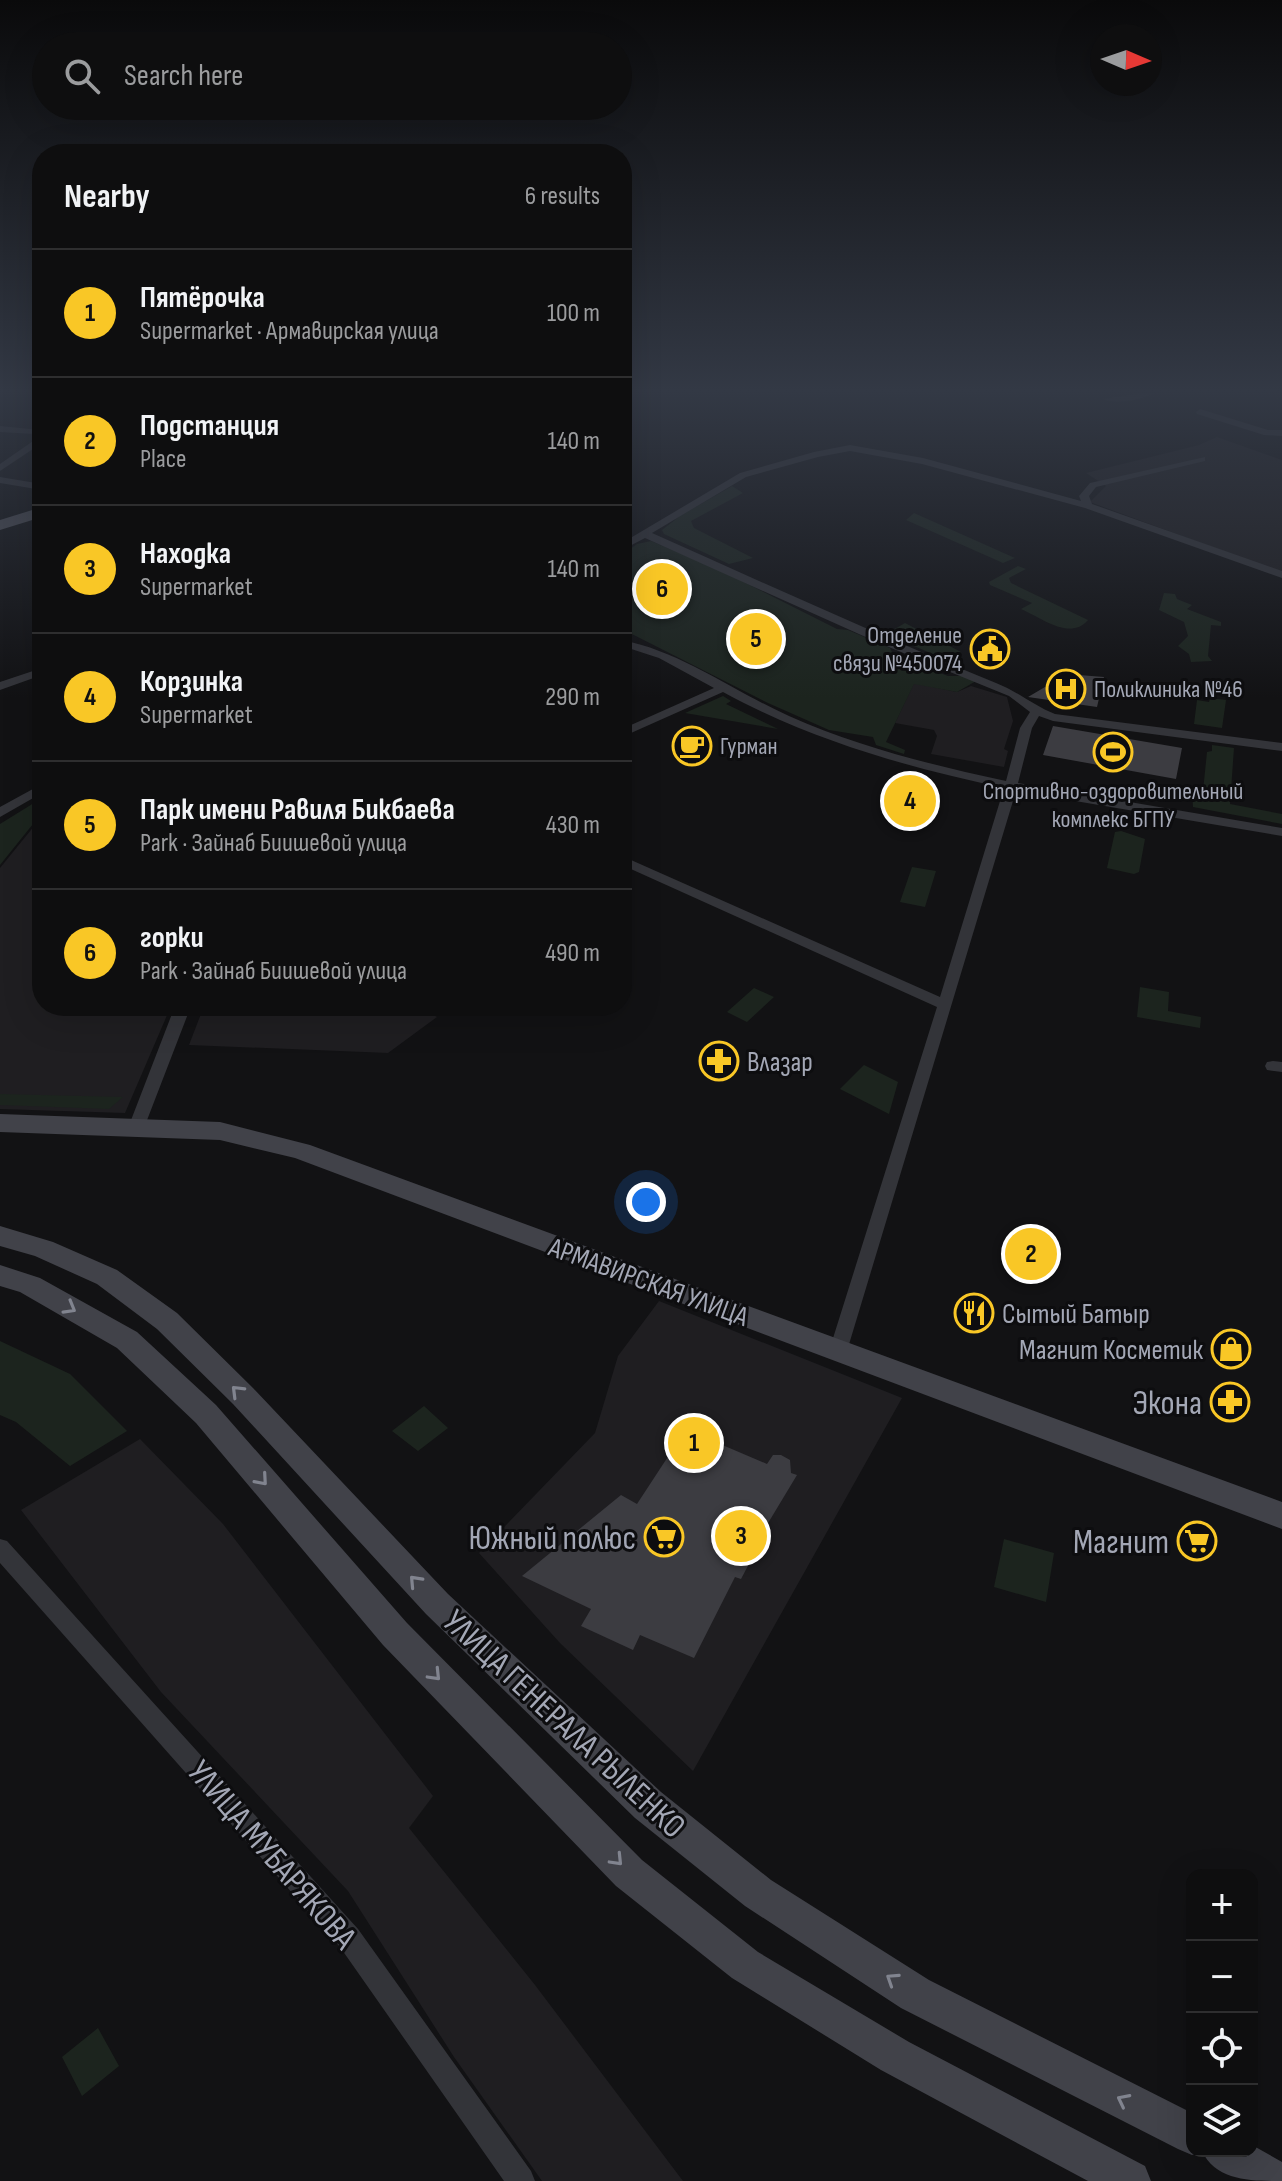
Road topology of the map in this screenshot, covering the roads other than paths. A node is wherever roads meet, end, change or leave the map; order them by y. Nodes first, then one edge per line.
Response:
1 (709, 495) edge
2 (1047, 495) edge
3 (1085, 495) edge
4 (1088, 506) junction
5 (32, 515) edge
6 (0, 525) edge
7 (643, 533) junction
8 (632, 540) edge
9 (1282, 575) edge
10 (632, 645) edge
11 (32, 675) edge
12 (0, 686) edge
13 (723, 688) junction
14 (1036, 711) junction
15 (632, 729) edge
16 (1282, 747) edge
17 (1012, 786) junction
18 (32, 794) edge
19 (0, 813) edge
20 (1282, 832) edge
21 (632, 864) edge
22 (945, 1005) junction
23 (179, 1016) edge
24 (0, 1123) edge
25 (136, 1128) junction
26 (0, 1236) edge
27 (0, 1275) edge
28 (838, 1351) junction
29 (1282, 1516) edge
30 (0, 1548) edge
31 (1186, 2132) edge
32 (1233, 2157) edge
33 (521, 2181) edge
34 (1130, 2181) edge
35 (1276, 2181) edge

1 - 7 street
2 - 4 street
3 - 4 street
4 - 9 street
5 - 6 main road
7 - 8 street
7 - 14 street
10 - 13 street
11 - 12 street
13 - 15 street
13 - 17 street
14 - 16 street
14 - 17 street
17 - 20 street
17 - 22 street
18 - 19 street
21 - 22 street
22 - 28 street
23 - 25 street
24 - 25 main road, АРМАВИРСКАЯ УЛИЦА
25 - 28 main road, АРМАВИРСКАЯ УЛИЦА
31 -> 26 main road, УЛИЦА ГЕНЕРАЛА РЫЛЕНКО
27 -> 34 main road, УЛИЦА ГЕНЕРАЛА РЫЛЕНКО
28 - 29 main road, АРМАВИРСКАЯ УЛИЦА
30 - 33 street, УЛИЦА МУБАРЯКОВА
32 - 35 main road

